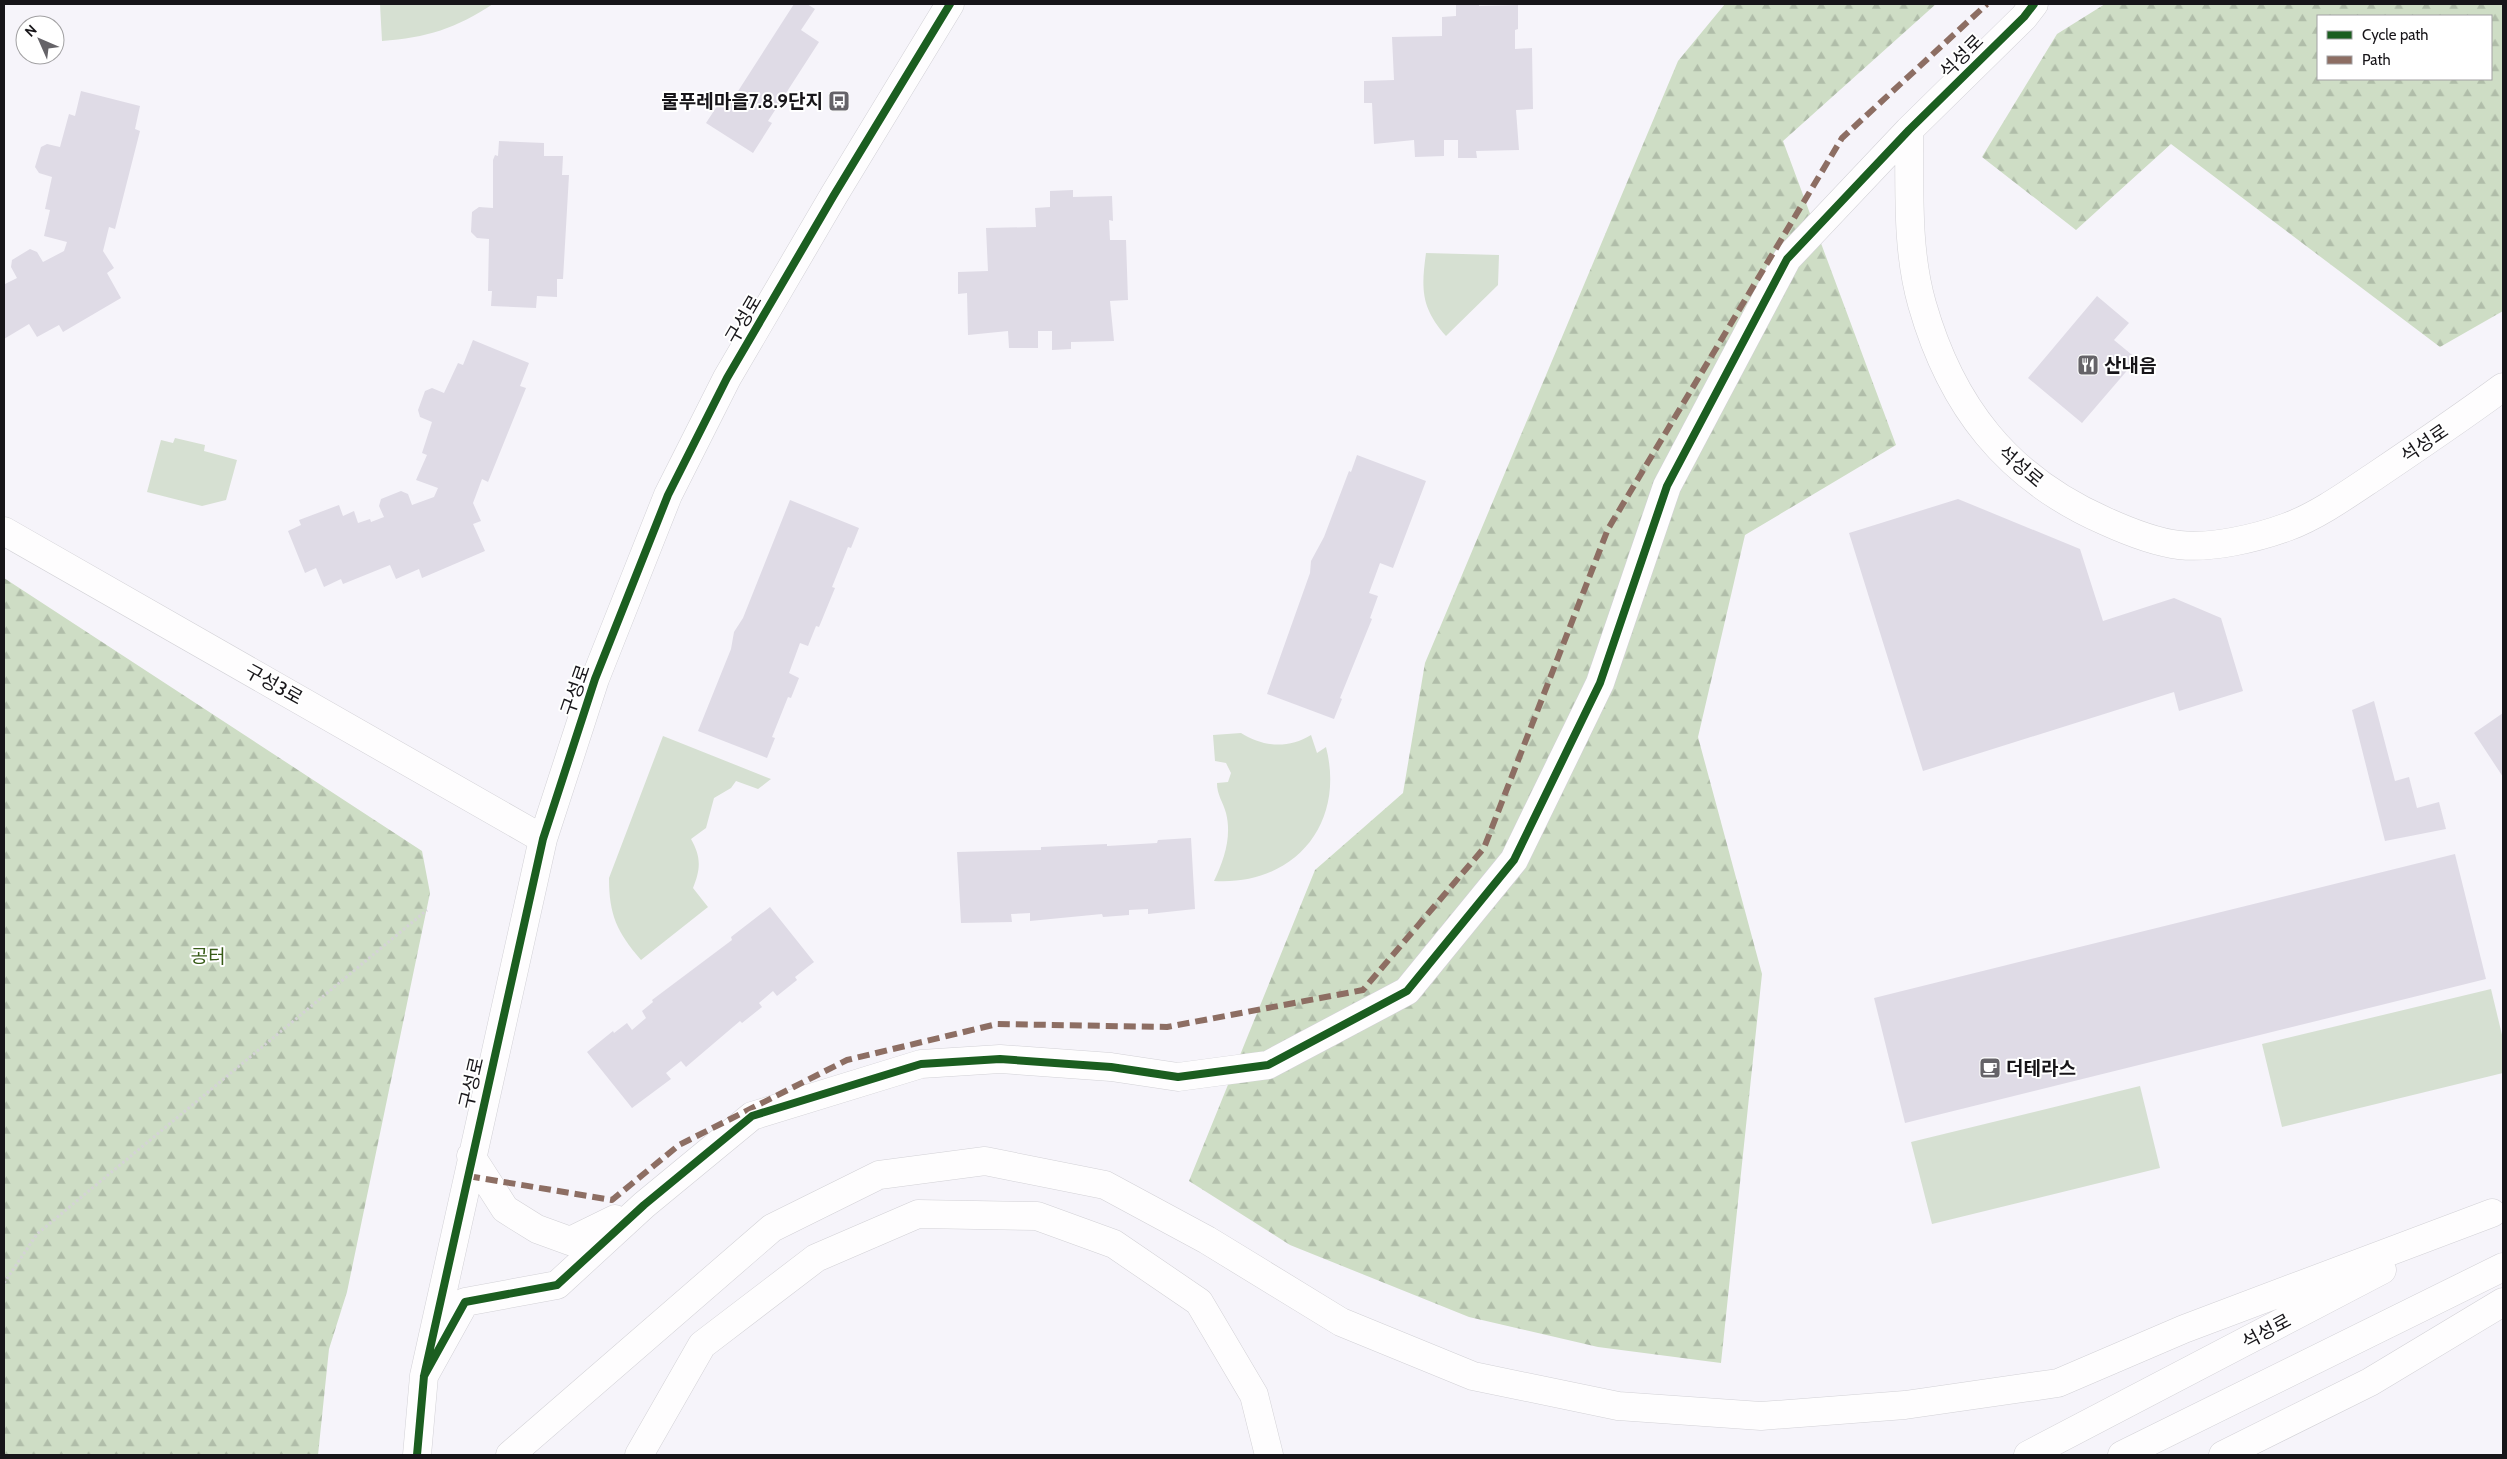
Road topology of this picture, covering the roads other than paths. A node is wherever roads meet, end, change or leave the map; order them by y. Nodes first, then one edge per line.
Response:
1 (950, 4) edge
2 (2034, 4) edge
3 (1909, 130) junction
4 (2503, 388) edge
5 (4, 531) edge
6 (543, 839) junction
7 (472, 1156) junction
8 (644, 1205) junction
9 (2497, 1210) edge
10 (2503, 1268) edge
11 (2503, 1302) edge
12 (2503, 1318) edge
13 (424, 1376) junction
14 (2370, 1382) junction
15 (416, 1455) edge
16 (510, 1455) edge
17 (639, 1455) edge
18 (1269, 1455) edge
19 (2028, 1455) edge
20 (2122, 1455) edge
21 (2223, 1455) edge

1 - 6 main road, 구성로
2 - 3 main road, 석성로
3 - 4 main road, 석성로
3 - 8 main road
5 - 6 main road, 구성3로
6 - 7 main road, 구성로
7 - 8 main road
7 - 13 main road, 구성로
8 - 13 main road
9 - 16 main road
9 - 19 main road, 석성로
10 - 20 main road
11 - 14 main road
12 - 14 main road
13 - 15 main road, 구성로
14 - 21 main road
17 - 18 main road

